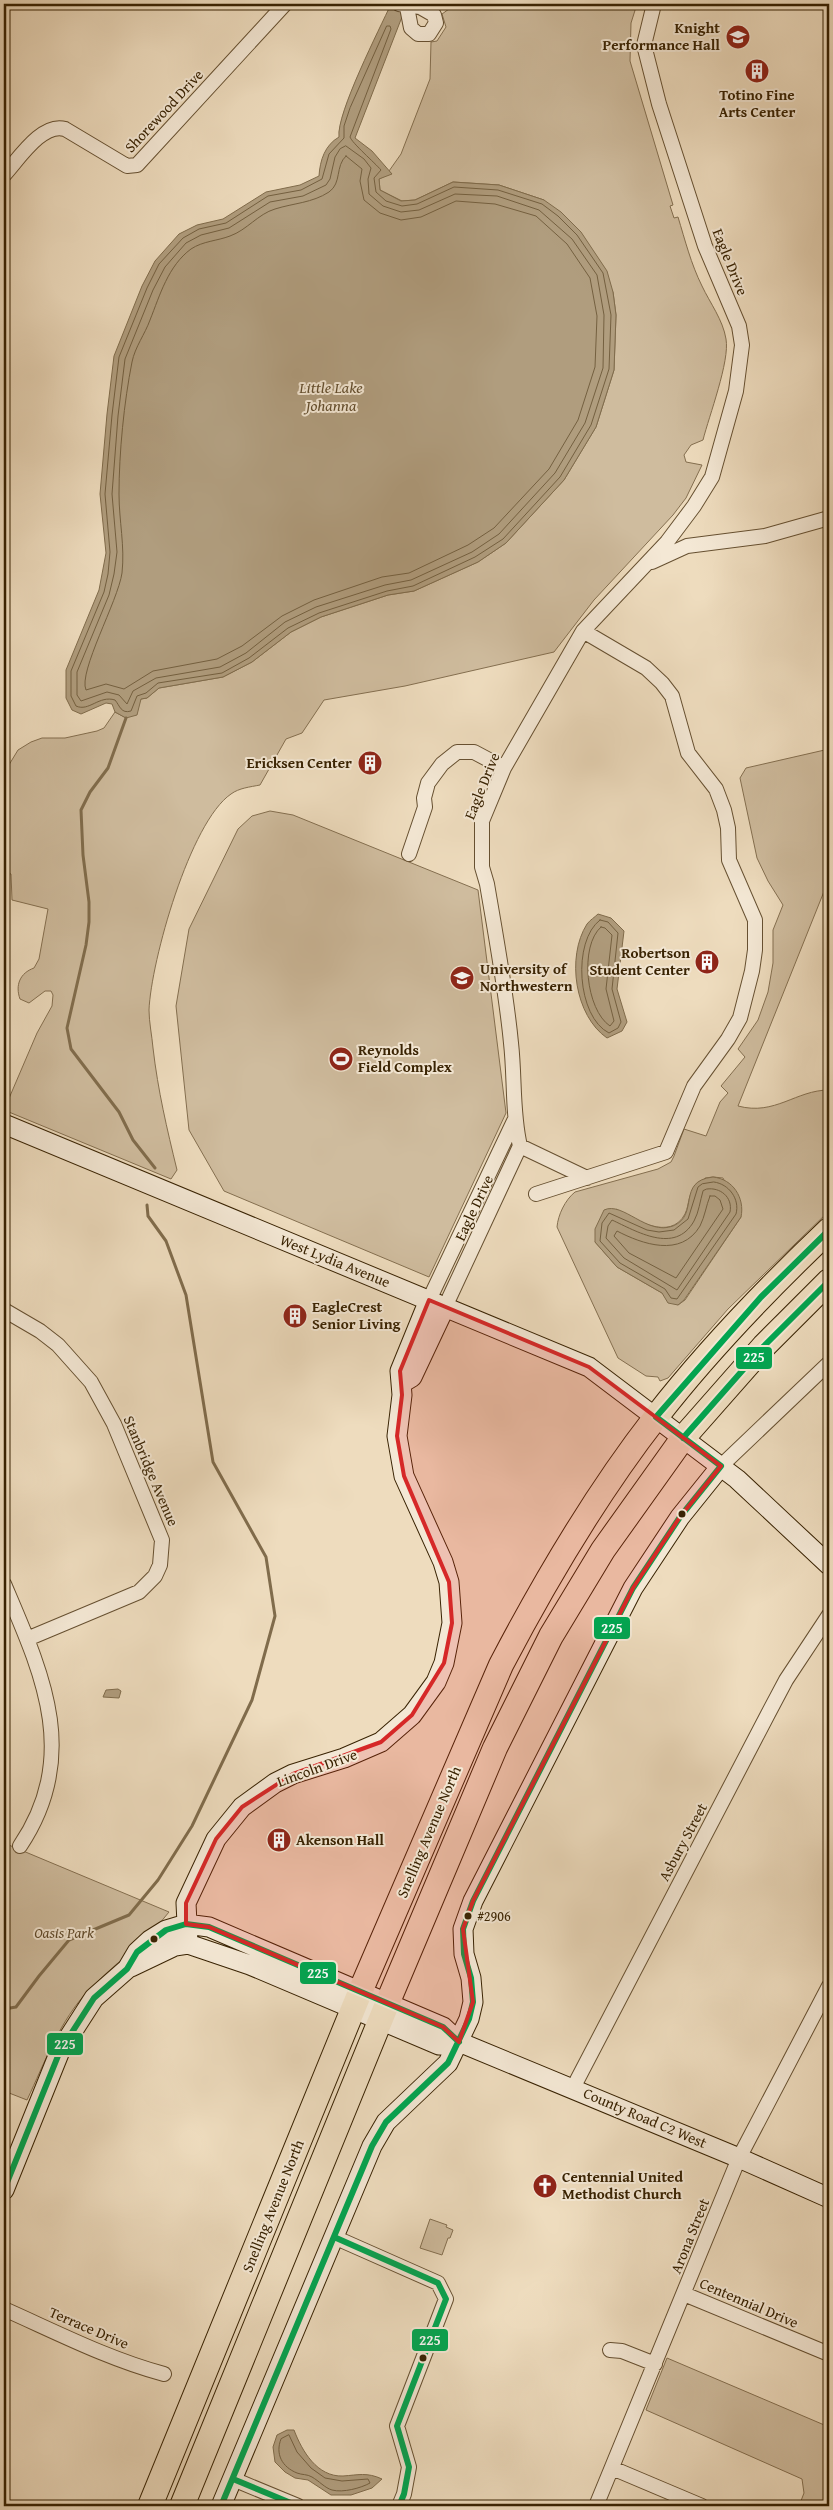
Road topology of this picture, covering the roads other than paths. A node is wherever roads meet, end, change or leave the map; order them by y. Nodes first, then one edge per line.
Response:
1 (285, 4) edge
2 (654, 4) edge
3 (4, 175) edge
4 (829, 518) edge
5 (678, 527) junction
6 (687, 546) junction
7 (647, 564) junction
8 (583, 631) junction
9 (504, 768) junction
10 (409, 854) dead end
11 (514, 1121) junction
12 (4, 1124) edge
13 (520, 1146) junction
14 (587, 1178) junction
15 (536, 1194) dead end
16 (829, 1230) edge
17 (829, 1282) edge
18 (437, 1304) junction
19 (4, 1310) edge
20 (829, 1363) edge
21 (656, 1417) junction
22 (683, 1438) junction
23 (721, 1466) junction
24 (829, 1565) edge
25 (4, 1584) edge
26 (829, 1615) edge
27 (27, 1640) junction
28 (20, 1846) dead end
29 (186, 1924) junction
30 (188, 1944) junction
31 (127, 1969) junction
32 (829, 1986) edge
33 (356, 2001) junction
34 (384, 2013) junction
35 (459, 2042) junction
36 (573, 2088) junction
37 (739, 2158) junction
38 (4, 2190) edge
39 (829, 2198) edge
40 (334, 2238) junction
41 (684, 2294) junction
42 (4, 2308) edge
43 (610, 2350) dead end
44 (829, 2354) edge
45 (655, 2364) junction
46 (164, 2374) dead end
47 (612, 2468) junction
48 (232, 2479) junction
49 (150, 2506) edge
50 (182, 2506) edge
51 (221, 2506) edge
52 (298, 2506) edge
53 (399, 2506) edge
54 (596, 2506) edge
55 (702, 2506) edge

1 - 3 street, Shorewood Drive
2 - 5 street, Eagle Drive
4 - 6 street, Eagle Drive
5 - 6 street
5 - 7 street, Eagle Drive
6 - 7 street, Eagle Drive
7 - 8 street, Eagle Drive
8 - 9 street, Eagle Drive
8 - 14 street
9 - 10 street
9 - 11 street, Eagle Drive
11 - 13 street, Eagle Drive
11 - 18 street, Eagle Drive
12 - 18 street, West Lydia Avenue
13 - 14 street
13 - 18 street, Eagle Drive
14 - 15 street
16 - 21 highway, Snelling Avenue North
17 - 22 highway, Snelling Avenue North
18 - 21 street, West Lydia Avenue
18 - 29 street, Lincoln Drive
19 - 27 street, Stanbridge Avenue
20 - 23 street
21 - 22 street, West Lydia Avenue
21 - 33 highway, Snelling Avenue North
22 - 23 street, West Lydia Avenue
22 - 34 highway, Snelling Avenue North
23 - 24 street
23 - 35 street
25 - 27 street
26 - 36 street, Asbury Street
27 - 28 street
29 - 30 street, Lincoln Drive
29 - 31 street
29 - 33 street, County Road C2 West
30 - 31 street
30 - 33 street, County Road C2 West
31 - 38 street
32 - 37 street, Arona Street
33 - 34 street, County Road C2 West
33 - 49 highway, Snelling Avenue North
34 - 35 street, County Road C2 West
34 - 50 highway, Snelling Avenue North
35 - 36 street, County Road C2 West
35 - 40 street
36 - 37 street, County Road C2 West
37 - 39 street, County Road C2 West
37 - 41 street, Arona Street
40 - 48 street
40 - 53 street
41 - 44 street, Centennial Drive
41 - 45 street, Arona Street
42 - 46 street, Terrace Drive
43 - 45 street
45 - 47 street, Arona Street
47 - 54 street, Arona Street
47 - 55 street
48 - 51 street
48 - 52 street

